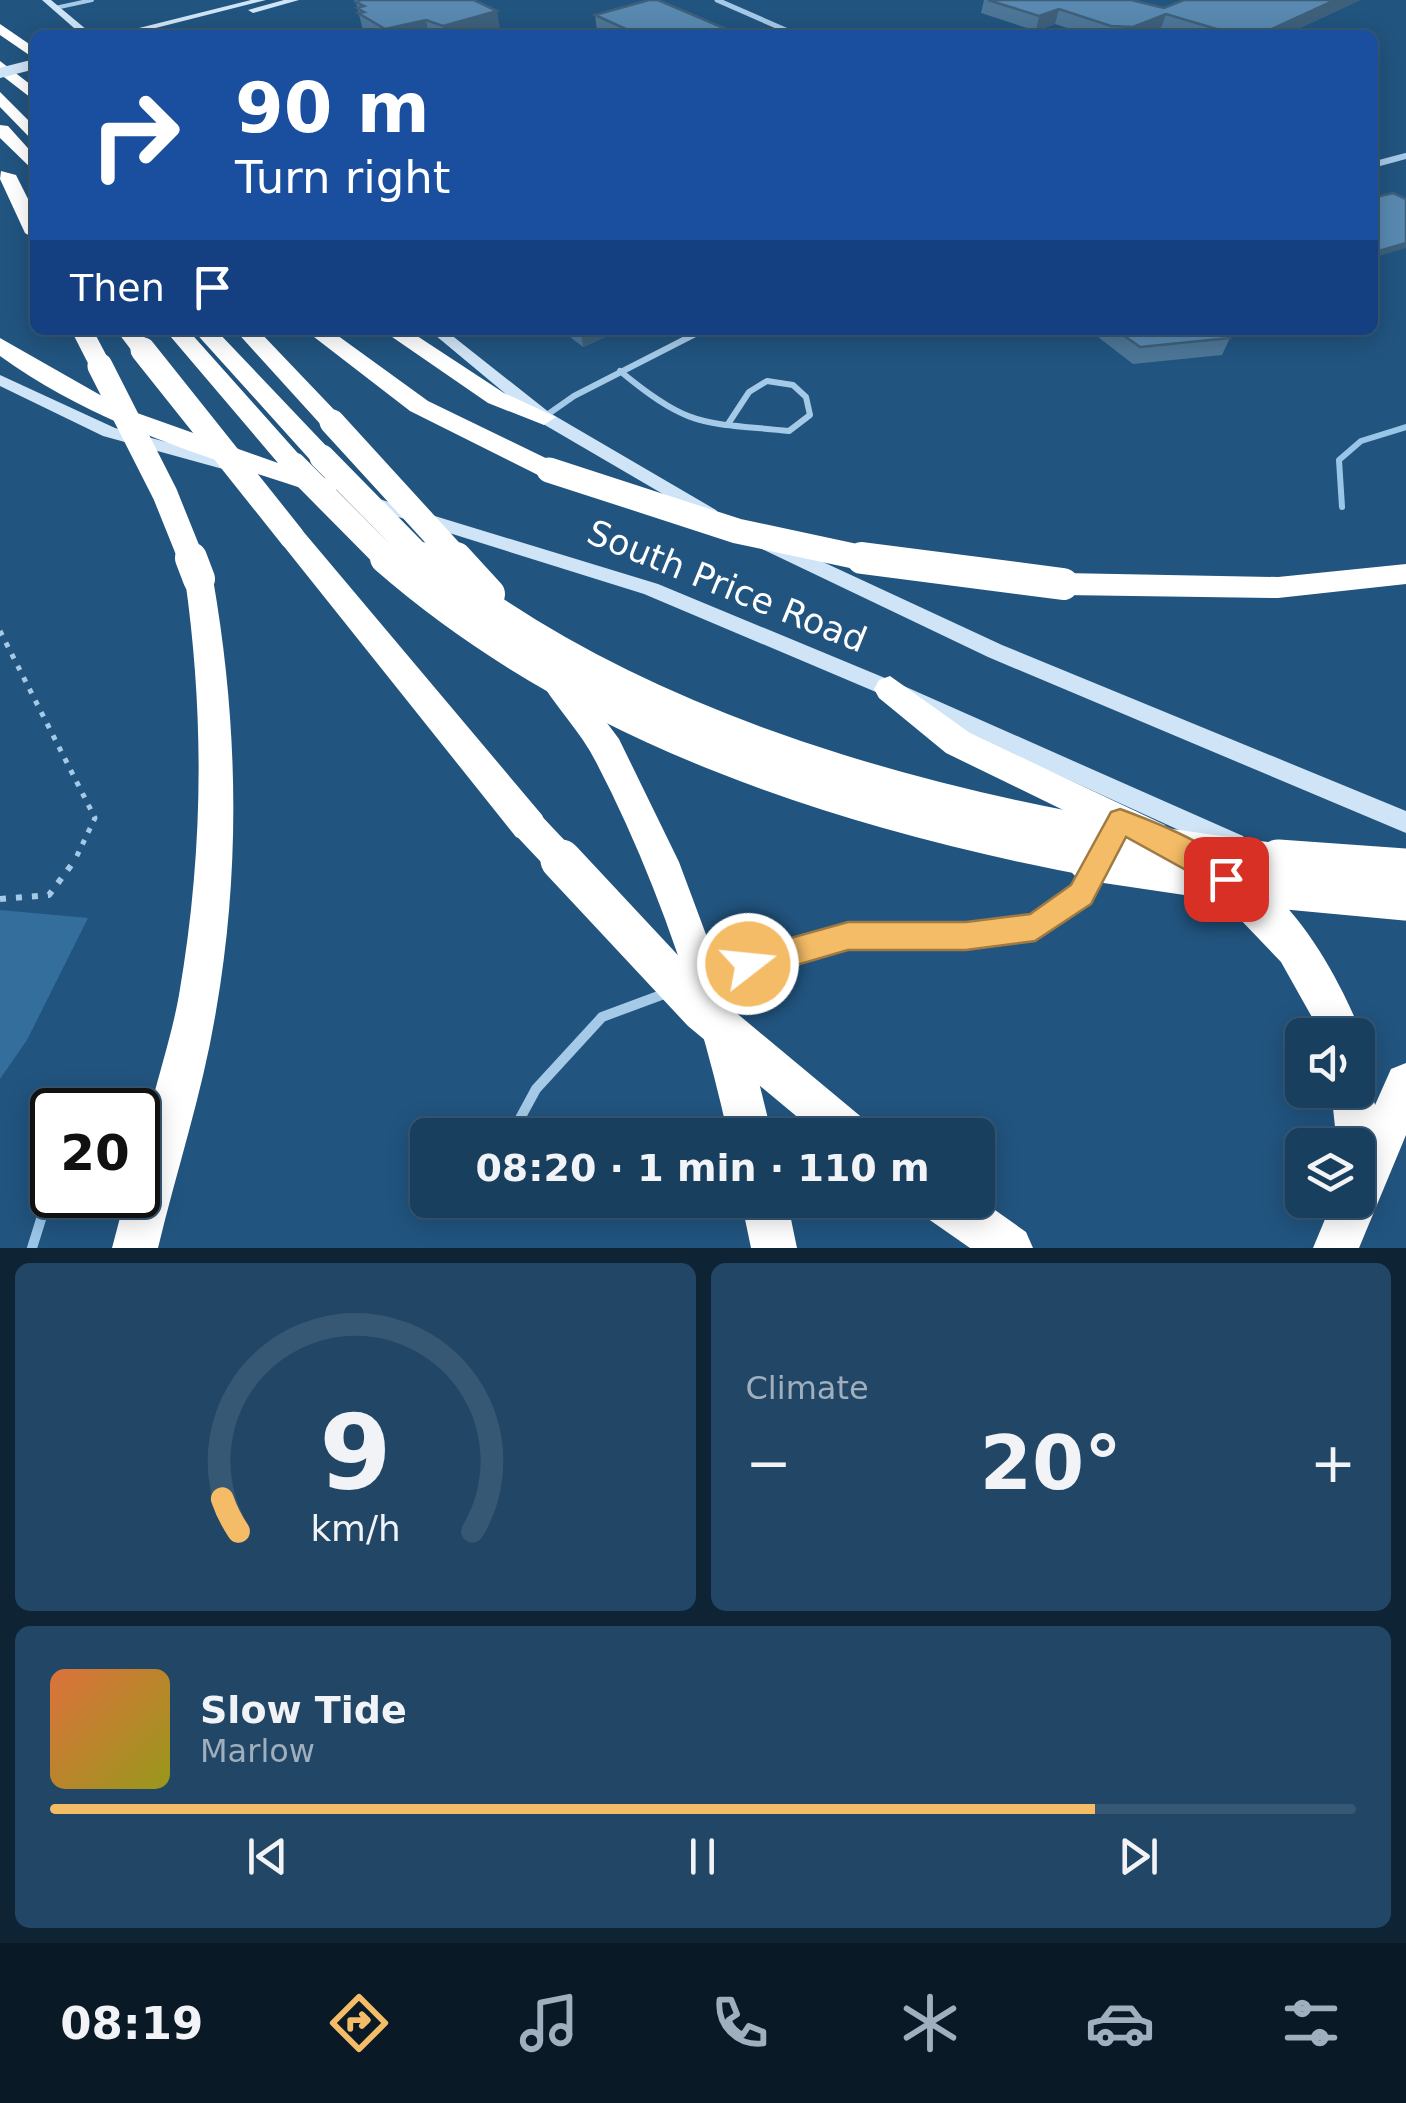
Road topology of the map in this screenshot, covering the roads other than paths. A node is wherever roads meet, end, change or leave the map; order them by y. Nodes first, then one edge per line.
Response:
1 (92, 0) edge
2 (295, 0) edge
3 (717, 0) edge
4 (257, 2) edge
5 (51, 4) edge
6 (0, 28) edge
7 (82, 30) edge
8 (137, 30) edge
9 (170, 30) edge
10 (786, 30) edge
11 (30, 50) edge
12 (30, 56) edge
13 (30, 65) edge
14 (0, 70) edge
15 (30, 92) edge
16 (0, 97) edge
17 (30, 106) edge
18 (0, 128) edge
19 (30, 132) edge
20 (1406, 156) edge
21 (30, 161) edge
22 (1378, 163) edge
23 (4, 171) edge
24 (30, 205) edge
25 (30, 223) edge
26 (84, 335) edge
27 (181, 335) edge
28 (208, 335) edge
29 (251, 335) edge
30 (323, 335) edge
31 (400, 335) edge
32 (442, 335) edge
33 (693, 335) edge
34 (135, 340) edge
35 (0, 346) edge
36 (620, 371) junction
37 (0, 380) edge
38 (544, 417) junction
39 (728, 424) junction
40 (308, 461) junction
41 (357, 498) junction
42 (1406, 574) edge
43 (890, 689) junction
44 (1120, 821) junction
45 (1406, 822) edge
46 (1406, 869) edge
47 (1406, 900) edge
48 (1406, 920) edge
49 (748, 964) dead end
50 (664, 994) dead end
51 (1336, 1018) edge
52 (1406, 1084) edge
53 (521, 1118) edge
54 (746, 1118) edge
55 (831, 1118) edge
56 (1375, 1156) edge
57 (768, 1218) edge
58 (966, 1218) edge
59 (1349, 1218) edge
60 (135, 1248) edge
61 (774, 1248) edge
62 (1010, 1248) edge
63 (1336, 1248) edge

1 - 5 lane
2 - 4 main road
3 - 10 street
4 - 8 main road
4 - 9 main road
5 - 7 main road
6 - 11 highway
12 - 14 main road
13 - 14 main road, bridge
14 - 15 highway
14 - 17 highway
16 - 19 highway
18 - 21 highway
20 - 22 street
23 - 24 highway
23 - 25 highway
26 - 60 highway, bridge
27 - 40 highway
28 - 40 highway
29 - 54 highway, bridge
30 - 42 highway, bridge
31 - 38 highway
32 - 38 main road, South Price Road
33 - 36 lane
34 - 55 highway, bridge
35 - 41 highway
36 - 38 lane
36 - 39 lane
37 - 41 main road, South Price Road
38 - 45 main road, South Price Road
39 - 39 lane
40 - 46 highway, bridge
40 - 47 highway, bridge
41 - 43 main road, South Price Road
43 - 44 highway
43 - 48 main road, South Price Road
44 - 49 lane
44 - 51 highway
50 - 53 lane
52 - 56 highway
57 - 61 highway
58 - 62 highway
59 - 63 highway

